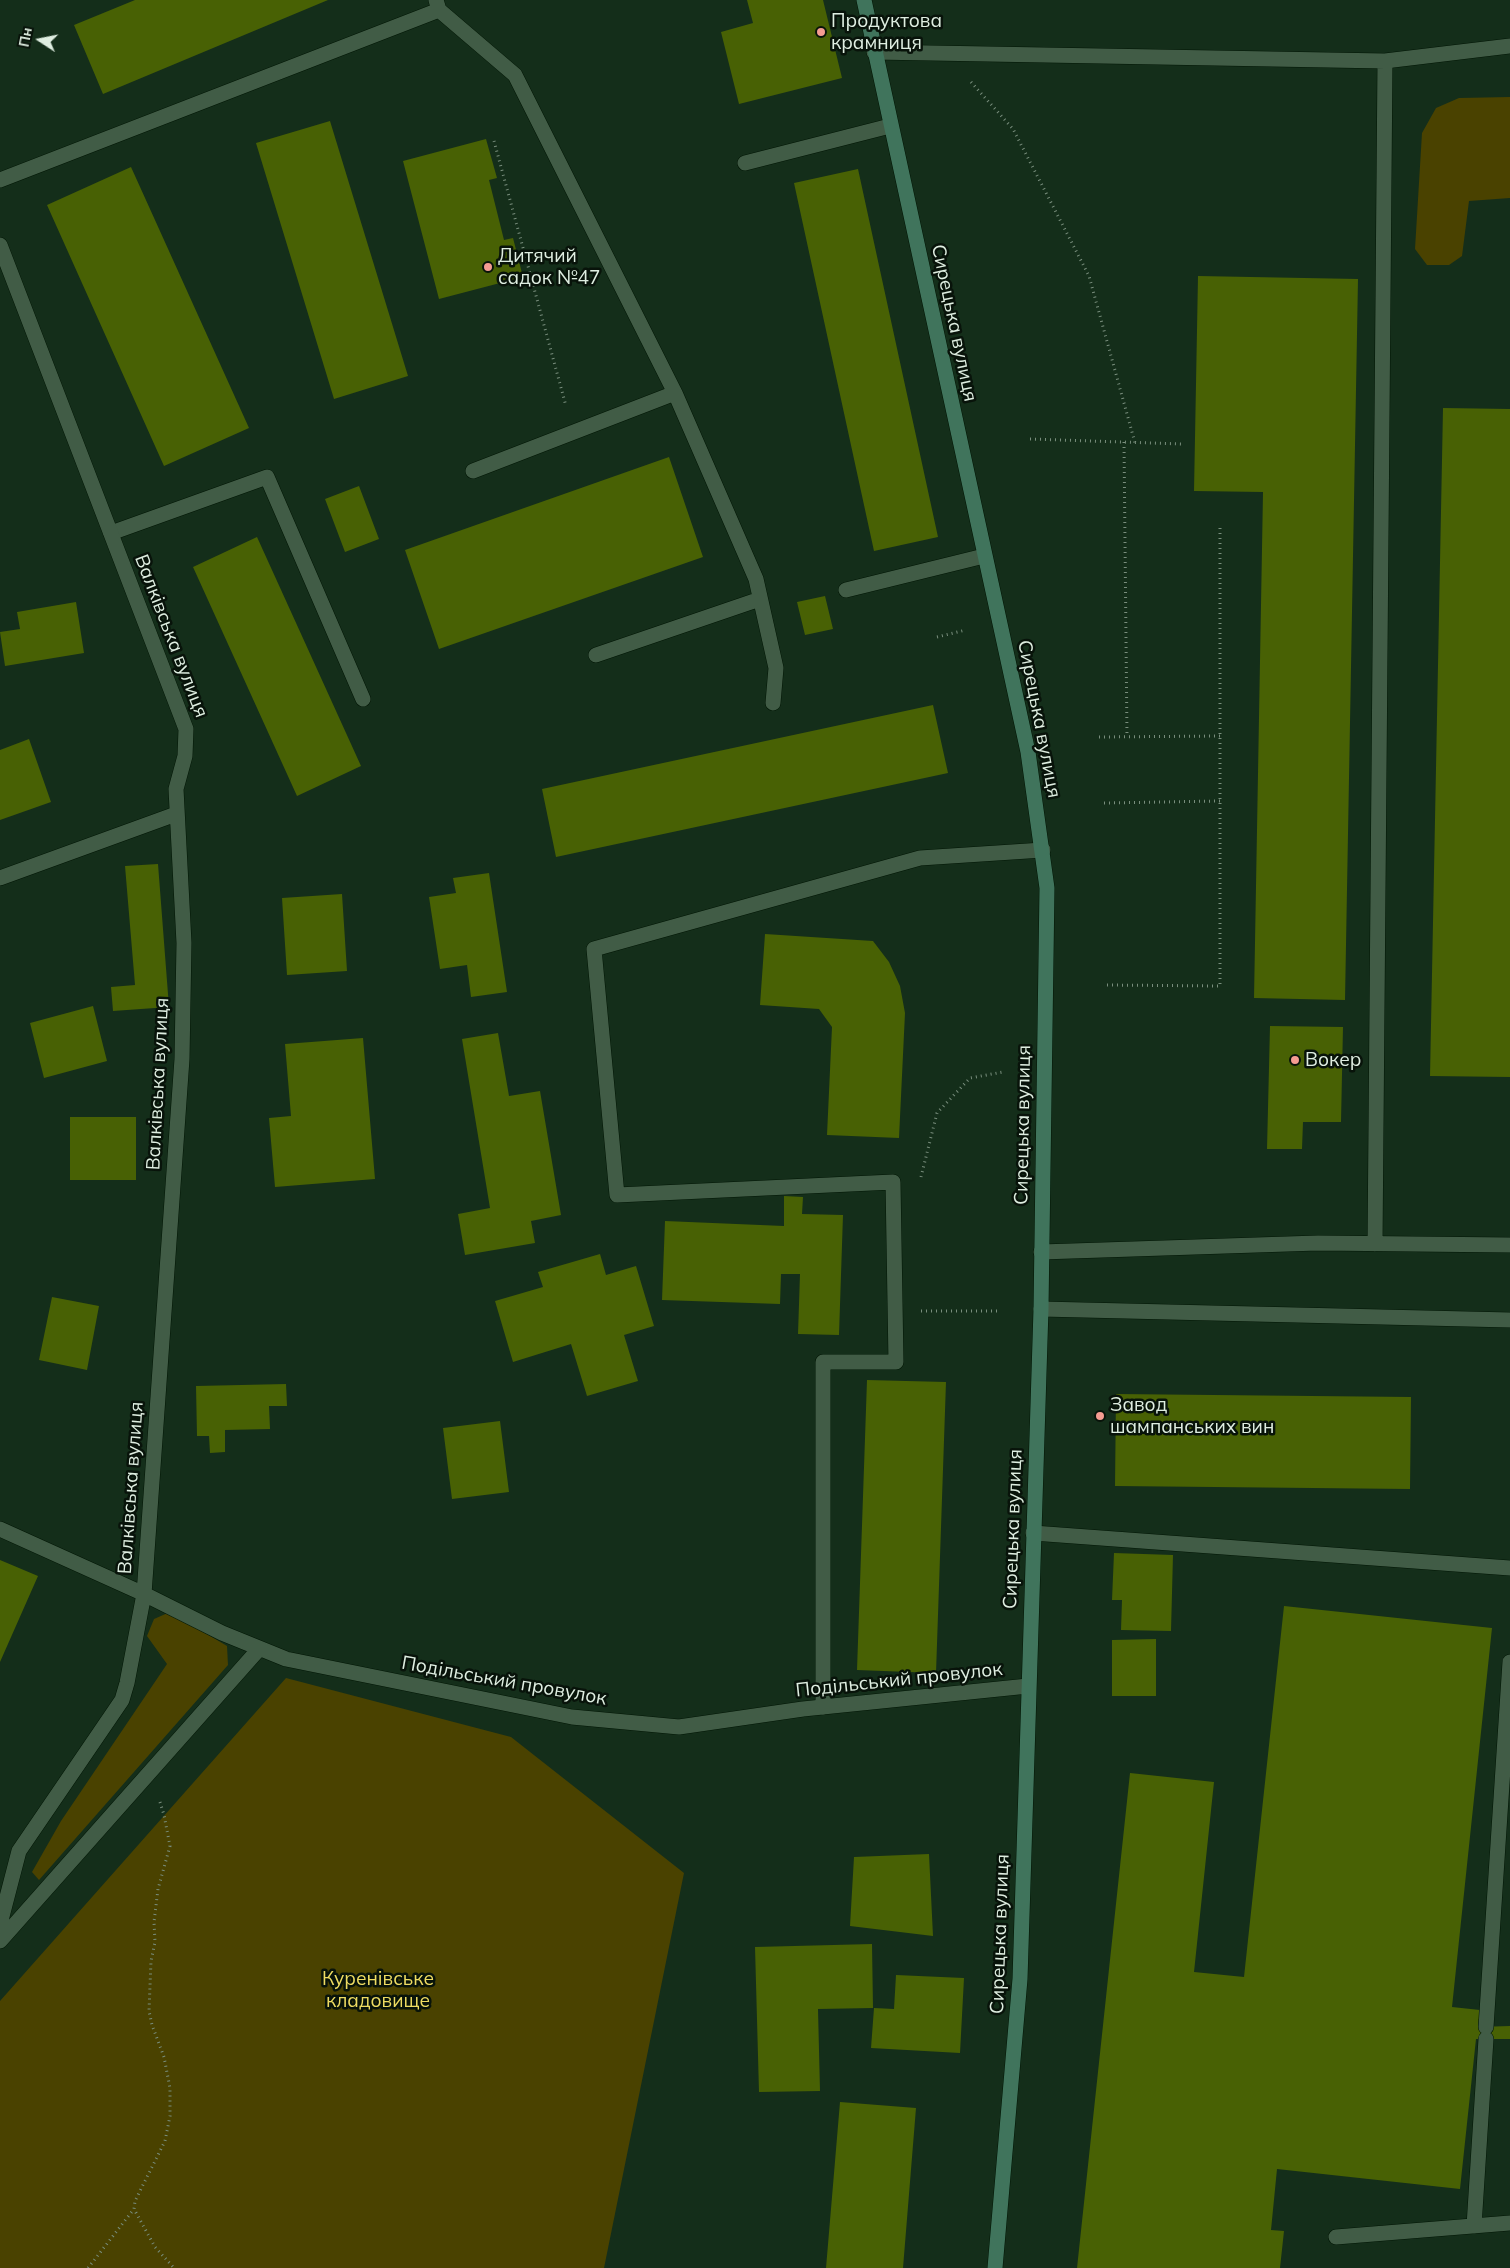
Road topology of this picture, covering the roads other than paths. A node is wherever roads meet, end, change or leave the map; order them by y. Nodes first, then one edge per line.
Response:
1 (864, 0) edge
2 (438, 5) edge
3 (1510, 46) edge
4 (874, 52) junction
5 (1385, 61) junction
6 (890, 126) junction
7 (745, 163) dead end
8 (0, 180) edge
9 (0, 245) edge
10 (675, 393) junction
11 (473, 471) dead end
12 (111, 533) junction
13 (984, 556) junction
14 (846, 590) dead end
15 (760, 599) junction
16 (596, 655) dead end
17 (363, 699) dead end
18 (773, 703) dead end
19 (176, 814) junction
20 (1043, 850) junction
21 (0, 878) edge
22 (1375, 1244) junction
23 (1510, 1245) edge
24 (1041, 1252) junction
25 (1041, 1309) junction
26 (1510, 1320) edge
27 (0, 1529) edge
28 (1033, 1533) junction
29 (1510, 1568) edge
30 (144, 1594) junction
31 (259, 1650) junction
32 (1510, 1662) edge
33 (1028, 1686) junction
34 (823, 1707) junction
35 (0, 1924) edge
36 (0, 1941) edge
37 (1510, 2223) edge
38 (1474, 2226) junction
39 (1336, 2237) dead end
40 (996, 2268) edge

1 - 4 main road, Сирецька вулиця
2 - 8 street
2 - 10 street
3 - 5 street
4 - 5 street
4 - 6 main road, Сирецька вулиця
5 - 22 street
6 - 7 street
6 - 13 main road, Сирецька вулиця
9 - 12 street, Валківська вулиця
10 - 11 street
10 - 15 street
12 - 17 street
12 - 19 street, Валківська вулиця
13 - 14 street
13 - 20 main road, Сирецька вулиця
15 - 16 street
15 - 18 street
19 - 21 street
19 - 30 street, Валківська вулиця
20 - 24 main road, Сирецька вулиця
20 - 34 street
22 - 23 street
22 - 24 street
24 - 25 main road, Сирецька вулиця
25 - 26 street
25 - 28 main road, Сирецька вулиця
27 - 30 street, Подільський провулок
28 - 29 street
28 - 33 main road, Сирецька вулиця
30 - 31 street, Подільський провулок
30 - 35 street, Валківська вулиця
31 - 34 street, Подільський провулок
31 - 36 street
32 - 38 street
33 - 34 street, Подільський провулок
33 - 40 main road, Сирецька вулиця
37 - 38 street
38 - 39 street

